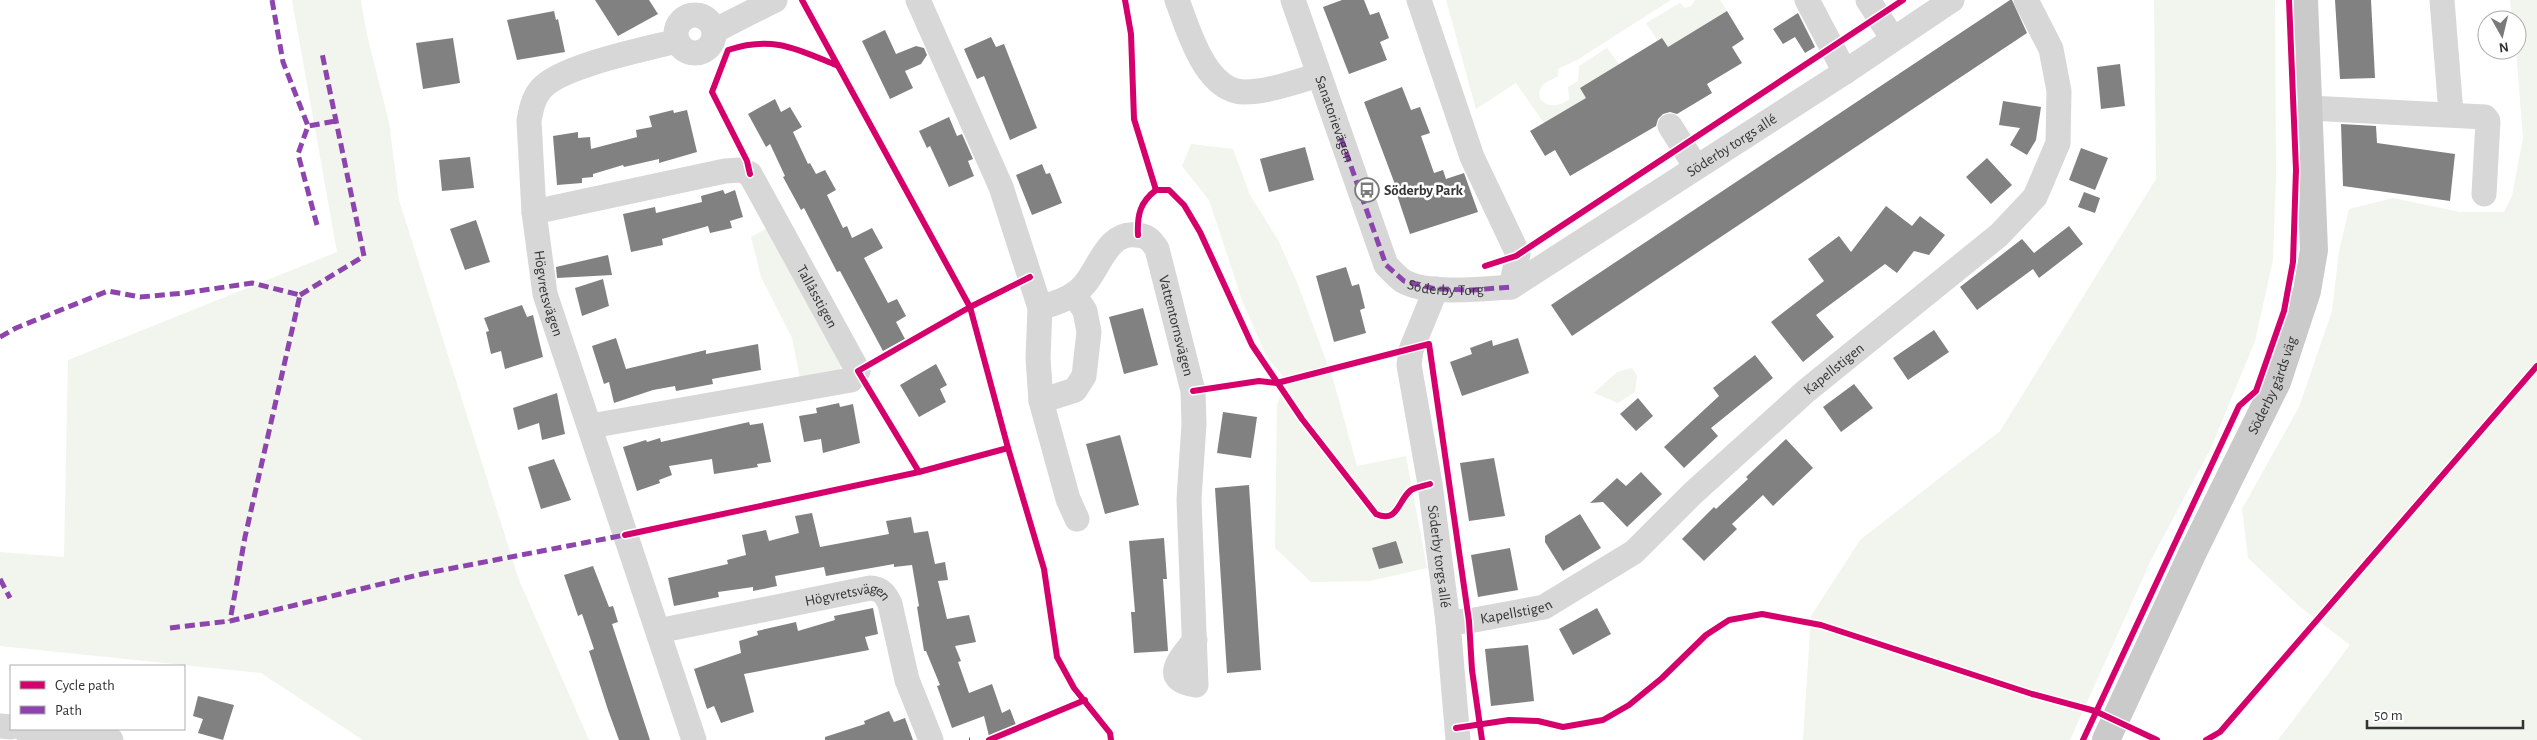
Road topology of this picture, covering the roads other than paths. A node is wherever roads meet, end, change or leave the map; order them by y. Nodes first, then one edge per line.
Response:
1 (775, 0) edge
2 (918, 0) edge
3 (1177, 0) edge
4 (1419, 0) edge
5 (1808, 0) edge
6 (1868, 0) edge
7 (1952, 0) edge
8 (2026, 0) edge
9 (2304, 0) edge
10 (2442, 0) edge
11 (1299, 1) edge
12 (682, 8) edge
13 (714, 31) junction
14 (1893, 39) junction
15 (677, 41) junction
16 (1845, 72) junction
17 (1319, 75) junction
18 (2309, 108) junction
19 (2452, 113) junction
20 (1670, 126) dead end
21 (1696, 167) junction
22 (2484, 194) dead end
23 (534, 212) junction
24 (1386, 265) joint
25 (1511, 287) junction
26 (1436, 289) junction
27 (1074, 294) junction
28 (1040, 308) junction
29 (1041, 401) junction
30 (591, 426) junction
31 (1077, 519) dead end
32 (1448, 622) junction
33 (658, 630) junction
34 (1195, 640) dead end
35 (32, 730) edge
36 (111, 740) edge
37 (694, 740) edge
38 (931, 740) edge
39 (1458, 740) edge
40 (2106, 740) edge

1 - 13 street
2 - 28 street
3 - 17 street
4 - 25 street
5 - 16 street
6 - 14 street
7 - 14 street, Söderby torgs allé
8 - 32 street, Kapellstigen
9 - 18 main road, Söderby gårds väg
10 - 19 street
11 - 17 street, Sanatorievägen
12 - 13 street
12 - 15 street
13 - 15 street
14 - 16 street, Söderby torgs allé
15 - 23 street, Högvretsvägen
16 - 21 street, Söderby torgs allé
17 - 24 street, Sanatorievägen
18 - 19 street
18 - 40 main road, Söderby gårds väg
19 - 22 street
20 - 21 street
21 - 25 street, Söderby torgs allé
23 - 30 street, Högvretsvägen
23 - 30 street, Tallåsstigen
24 - 26 street, Söderby Torg
25 - 26 street, Söderby Torg
26 - 32 street, Söderby torgs allé
27 - 28 street, Vattentornsvägen
27 - 29 street
27 - 34 street, Vattentornsvägen
28 - 29 street
29 - 31 street
30 - 33 street, Högvretsvägen
32 - 39 street, Söderby torgs allé
33 - 37 street, Högvretsvägen
33 - 38 street, Högvretsvägen
35 - 36 street

